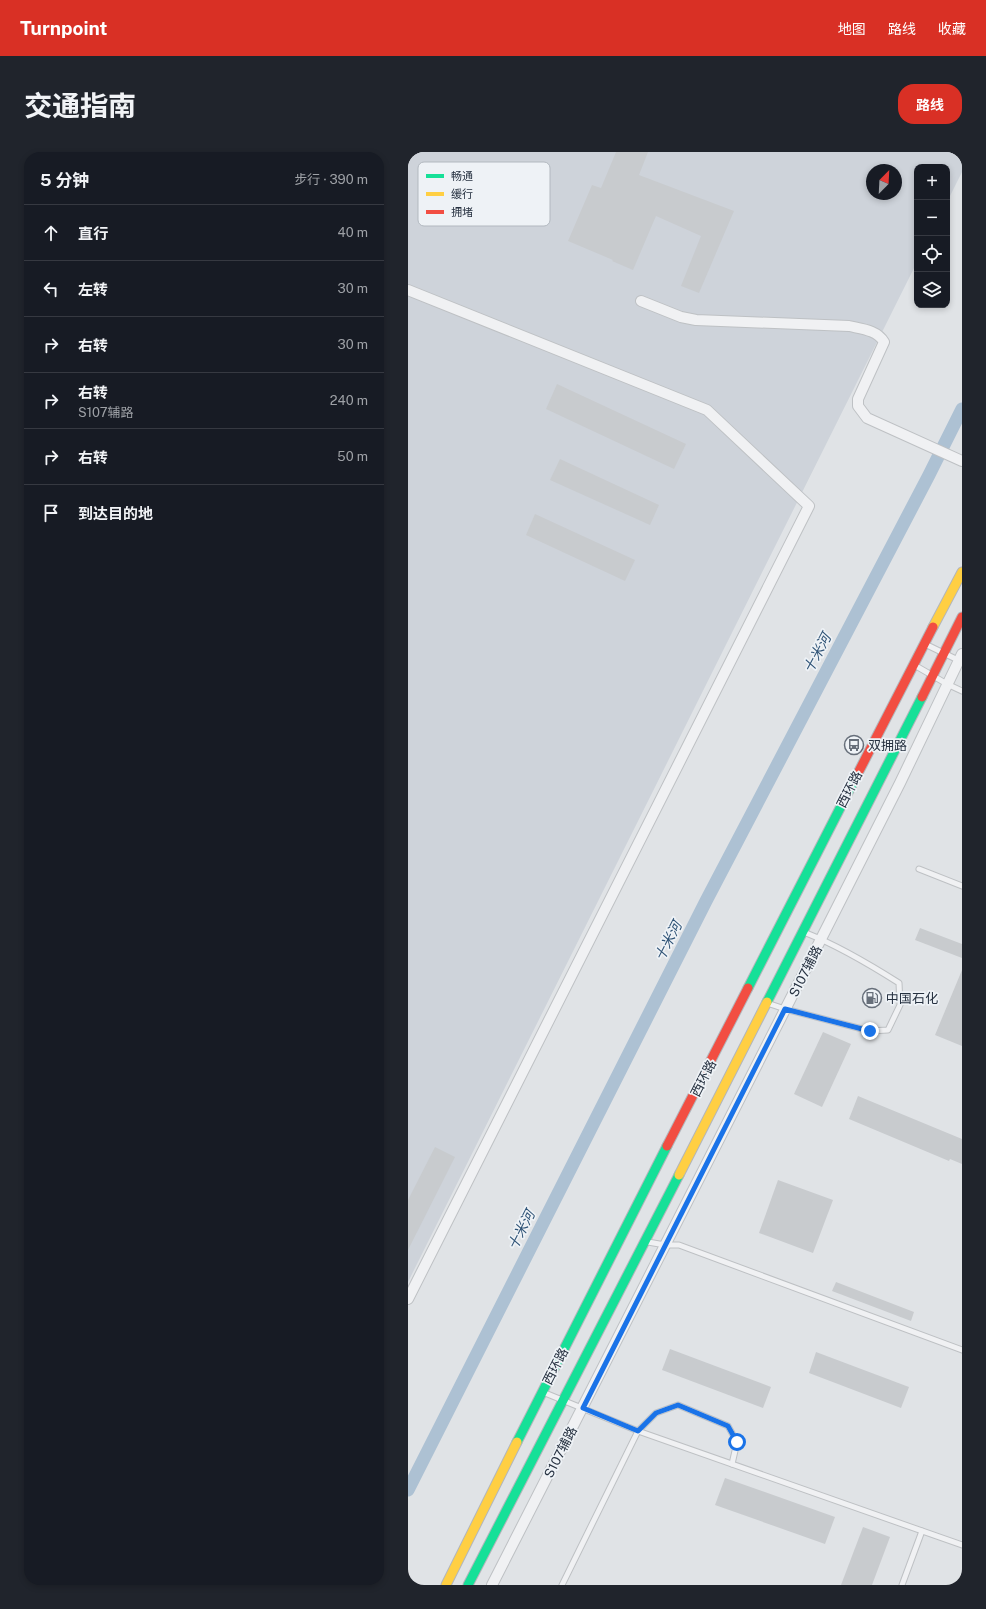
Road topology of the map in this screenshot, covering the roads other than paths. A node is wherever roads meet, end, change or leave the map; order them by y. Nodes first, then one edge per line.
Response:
1 (408, 290) edge
2 (641, 301) dead end
3 (962, 460) edge
4 (962, 572) edge
5 (962, 617) edge
6 (925, 644) junction
7 (944, 654) junction
8 (961, 659) edge
9 (913, 665) junction
10 (932, 675) junction
11 (947, 684) junction
12 (962, 691) edge
13 (918, 869) dead end
14 (962, 886) edge
15 (803, 932) junction
16 (821, 939) junction
17 (767, 1003) junction
18 (785, 1009) junction
19 (643, 1241) junction
20 (665, 1245) junction
21 (408, 1299) edge
22 (962, 1350) edge
23 (542, 1391) junction
24 (563, 1399) junction
25 (583, 1408) junction
26 (638, 1431) junction
27 (732, 1464) junction
28 (922, 1531) junction
29 (962, 1544) edge
30 (446, 1585) edge
31 (468, 1585) edge
32 (492, 1585) edge
33 (562, 1585) edge
34 (902, 1585) edge

1 - 21 street
2 - 3 street
4 - 6 highway, 西环路
5 - 7 highway, 西环路
6 - 7 lane
6 - 9 highway, 西环路
7 - 8 lane
7 - 10 highway, 西环路
8 - 11 street, S107辅路
9 - 10 lane
9 - 23 highway, 西环路
10 - 11 lane
10 - 15 highway, 西环路
11 - 12 lane
11 - 16 street, S107辅路
13 - 14 lane
15 - 16 lane
15 - 17 highway, 西环路
16 - 18 street, S107辅路
16 - 18 lane
17 - 18 lane
17 - 19 highway, 西环路
18 - 20 street, S107辅路
19 - 20 lane
19 - 24 highway, 西环路
20 - 22 lane
20 - 25 street, S107辅路
23 - 24 lane
23 - 30 highway, 西环路
24 - 25 lane
24 - 31 highway, 西环路
25 - 26 lane
25 - 32 street, S107辅路
26 - 27 lane
26 - 27 lane
26 - 33 lane
27 - 28 lane
28 - 29 lane
28 - 34 lane

